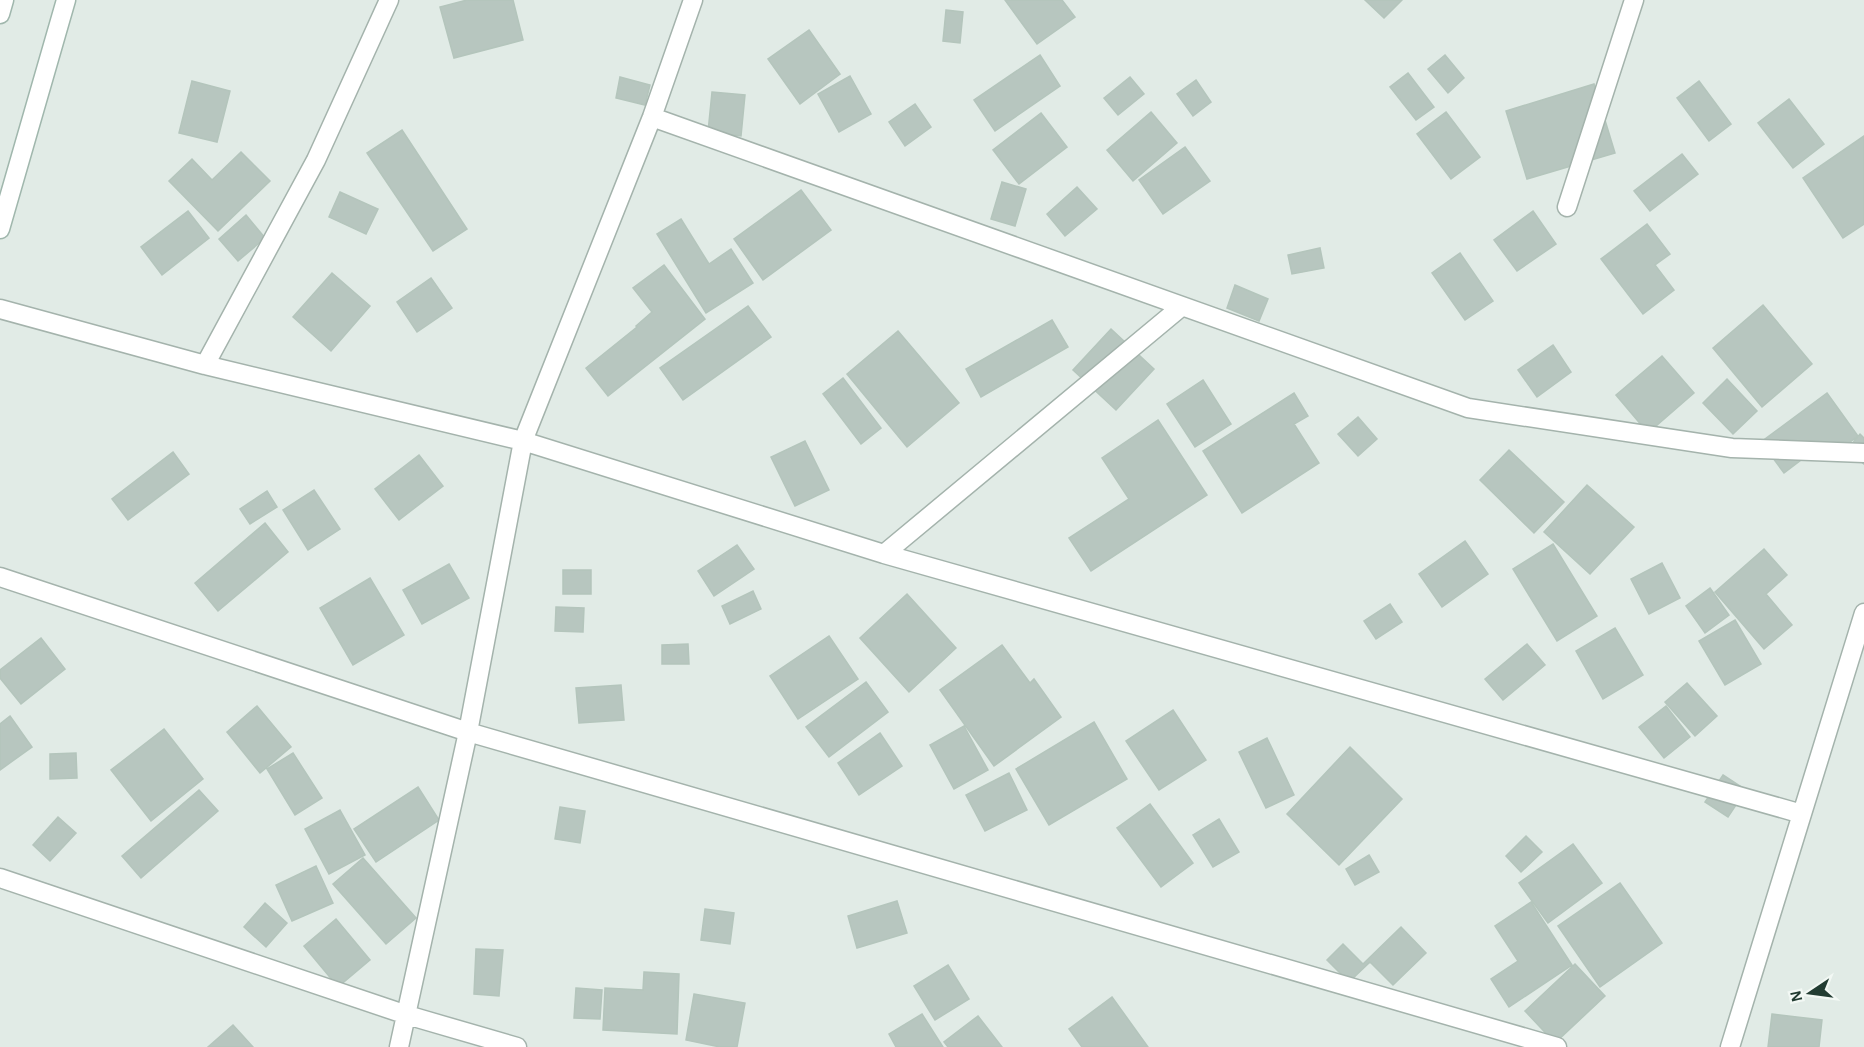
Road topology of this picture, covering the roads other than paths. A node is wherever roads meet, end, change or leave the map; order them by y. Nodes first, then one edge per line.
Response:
1 (4, 0) edge
2 (66, 0) edge
3 (389, 0) edge
4 (693, 0) edge
5 (1634, 0) edge
6 (0, 14) edge
7 (652, 117) junction
8 (1568, 207) dead end
9 (0, 229) edge
10 (1181, 307) junction
11 (0, 309) edge
12 (205, 364) junction
13 (523, 441) junction
14 (1864, 453) edge
15 (884, 554) junction
16 (0, 577) edge
17 (1864, 614) edge
18 (1860, 647) edge
19 (468, 732) junction
20 (1802, 814) junction
21 (0, 878) edge
22 (407, 1015) junction
23 (399, 1047) edge
24 (517, 1047) edge
25 (1557, 1047) edge
26 (1730, 1047) edge

1 - 6 street
2 - 9 street
3 - 12 street
4 - 7 street
5 - 8 street
7 - 10 street
7 - 13 street
10 - 14 street
10 - 15 street
11 - 12 street
12 - 13 street
13 - 15 street
13 - 19 street
15 - 20 street
16 - 19 street
17 - 18 street
18 - 20 street
19 - 22 street
19 - 25 street
20 - 26 street
21 - 22 street
22 - 23 street
22 - 24 street

